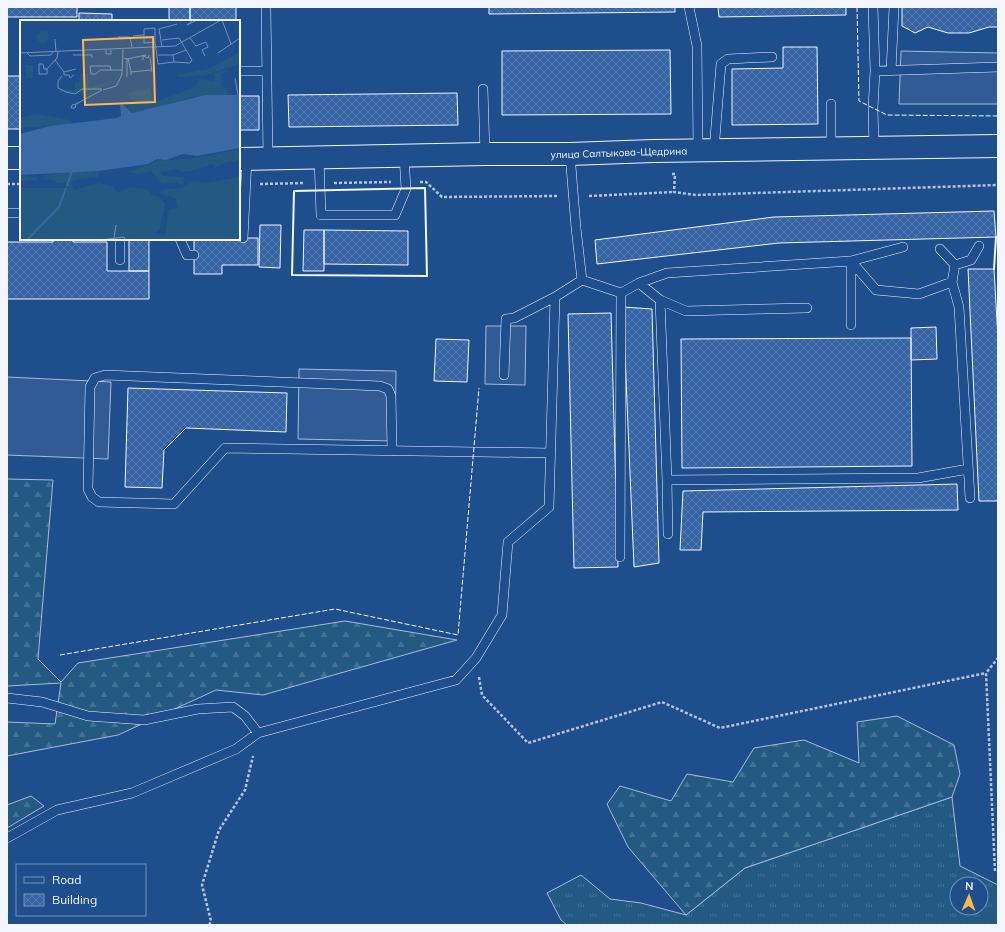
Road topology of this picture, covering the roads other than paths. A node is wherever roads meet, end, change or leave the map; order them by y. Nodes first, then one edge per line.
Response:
1 (689, 7) edge
2 (873, 7) edge
3 (894, 7) edge
4 (266, 8) edge
5 (772, 57) dead end
6 (998, 67) edge
7 (240, 71) edge
8 (267, 71) junction
9 (875, 71) junction
10 (891, 71) junction
11 (483, 89) dead end
12 (831, 104) dead end
13 (998, 146) edge
14 (831, 148) junction
15 (874, 148) junction
16 (706, 150) junction
17 (485, 154) junction
18 (570, 154) junction
19 (404, 156) junction
20 (7, 158) edge
21 (20, 158) edge
22 (319, 158) junction
23 (251, 159) edge
24 (7, 213) edge
25 (20, 213) edge
26 (243, 238) dead end
27 (120, 240) edge
28 (180, 240) edge
29 (979, 246) dead end
30 (903, 248) dead end
31 (940, 250) dead end
32 (194, 255) dead end
33 (120, 260) dead end
34 (851, 261) junction
35 (955, 265) junction
36 (582, 280) junction
37 (952, 282) junction
38 (639, 283) junction
39 (622, 293) junction
40 (555, 297) junction
41 (660, 300) junction
42 (807, 308) dead end
43 (851, 325) dead end
44 (504, 374) dead end
45 (392, 451) junction
46 (550, 453) junction
47 (968, 469) junction
48 (667, 480) junction
49 (970, 498) dead end
50 (668, 534) dead end
51 (620, 556) dead end
52 (7, 698) edge
53 (258, 733) junction
54 (7, 838) edge

1 - 16 lane
2 - 9 lane
3 - 10 lane
4 - 8 lane
5 - 16 lane
6 - 10 lane
7 - 8 lane
8 - 23 lane
9 - 10 lane
9 - 15 lane
11 - 17 lane
12 - 14 lane
13 - 15 main road, улица Салтыкова-Щедрина
14 - 15 main road, улица Салтыкова-Щедрина
14 - 16 main road, улица Салтыкова-Щедрина
16 - 18 main road, улица Салтыкова-Щедрина
17 - 18 main road, улица Салтыкова-Щедрина
17 - 19 main road, улица Салтыкова-Щедрина
18 - 36 lane
19 - 22 main road, улица Салтыкова-Щедрина
19 - 22 lane
20 - 21 main road
22 - 23 main road, улица Салтыкова-Щедрина
23 - 26 lane
24 - 25 lane
27 - 33 lane
28 - 32 lane
29 - 35 lane
30 - 34 lane
31 - 35 lane
34 - 37 lane
34 - 38 lane
34 - 43 lane
35 - 37 lane
36 - 39 lane
36 - 40 lane
37 - 47 lane
38 - 39 lane
38 - 41 lane
39 - 51 lane
40 - 44 lane
40 - 46 lane
41 - 42 lane
41 - 48 lane
45 - 45 lane
45 - 46 lane
46 - 53 lane
47 - 48 lane
47 - 49 lane
48 - 50 lane
52 - 53 lane
53 - 54 lane

